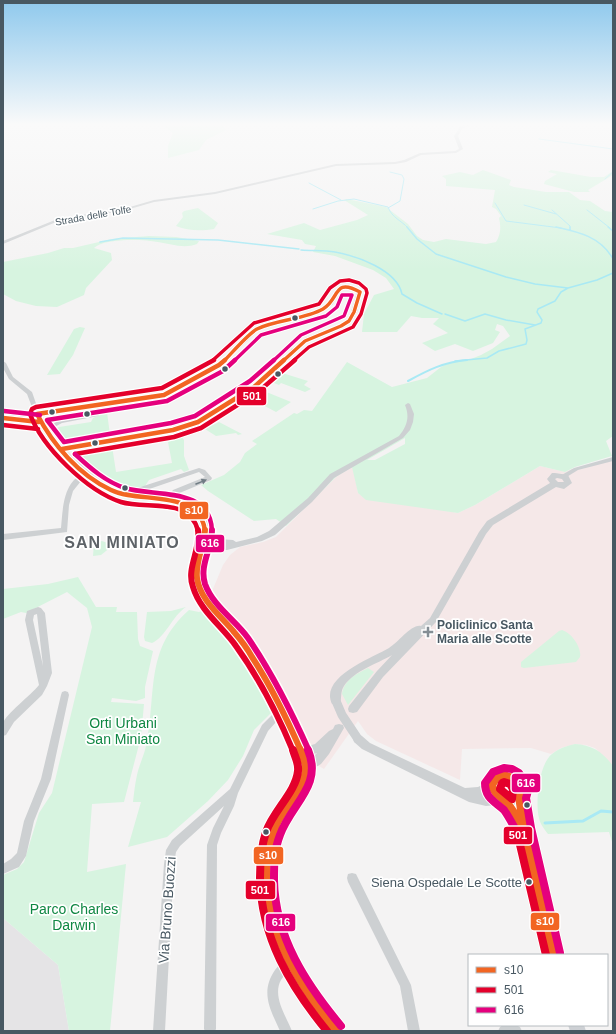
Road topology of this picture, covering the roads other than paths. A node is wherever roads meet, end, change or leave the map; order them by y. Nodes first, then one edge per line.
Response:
1 (301, 173) edge
2 (3, 243) edge
3 (294, 350) tunnel mouth
4 (287, 358) tunnel mouth
5 (3, 363) edge
6 (282, 363) tunnel mouth
7 (274, 370) tunnel mouth
8 (264, 379) tunnel mouth
9 (254, 387) tunnel mouth
10 (243, 395) tunnel mouth
11 (231, 402) tunnel mouth
12 (100, 405) junction
13 (408, 405) dead end
14 (223, 407) tunnel mouth
15 (37, 414) junction
16 (210, 415) tunnel mouth
17 (6, 418) edge
18 (39, 422) junction
19 (194, 424) tunnel mouth
20 (179, 429) tunnel mouth
21 (45, 430) junction
22 (161, 432) tunnel mouth
23 (144, 435) tunnel mouth
24 (133, 437) tunnel mouth
25 (113, 440) tunnel mouth
26 (62, 449) junction
27 (613, 459) edge
28 (87, 474) junction
29 (563, 476) joint
30 (144, 493) junction
31 (168, 500) junction
32 (3, 537) edge
33 (204, 544) junction
34 (426, 628) junction
35 (370, 663) junction
36 (386, 667) junction
37 (42, 686) junction
38 (65, 695) dead end
39 (353, 709) dead end
40 (281, 712) junction
41 (3, 732) edge
42 (302, 753) junction
43 (306, 768) junction
44 (492, 785) junction
45 (233, 792) junction
46 (464, 793) junction
47 (519, 797) junction
48 (504, 801) junction
49 (524, 829) junction
50 (3, 869) edge
51 (352, 878) dead end
52 (553, 954) edge
53 (289, 963) junction
54 (210, 1029) dead end
55 (160, 1031) edge
56 (286, 1031) edge
57 (336, 1031) edge
58 (414, 1031) edge
59 (504, 1031) edge
60 (516, 1031) edge

1 - 2 street, Strada delle Tolfe
3 - 12 street
4 - 6 street
5 - 15 street
7 - 8 street
9 - 10 street
11 - 14 street
12 - 15 street
12 - 21 street
13 - 33 street
15 - 17 street
15 - 18 street
16 - 19 street
17 - 18 street
18 - 21 street
20 - 22 street
21 - 26 street
23 - 24 street
25 - 26 street
26 - 28 street
27 - 29 street
28 - 30 street
28 - 32 street
29 - 34 street
30 - 31 street
31 -> 30 street
31 - 33 street
33 - 40 street
34 - 35 street
34 - 36 street
35 - 36 street
35 - 46 street, bridge
36 - 39 street
37 - 37 street
37 - 41 street
38 - 50 street
40 - 42 street
40 - 45 street, Via Bruno Buozzi
42 - 43 street
42 - 43 street
43 - 53 street
44 - 46 street
44 - 47 main road
44 - 48 main road
45 - 54 street, Via Bruno Buozzi
45 - 55 street, Via Bruno Buozzi
46 - 48 street
47 - 48 main road
47 - 49 main road
48 - 49 main road
49 - 52 main road
51 - 58 street
53 - 56 street
53 - 57 street
59 - 60 street

